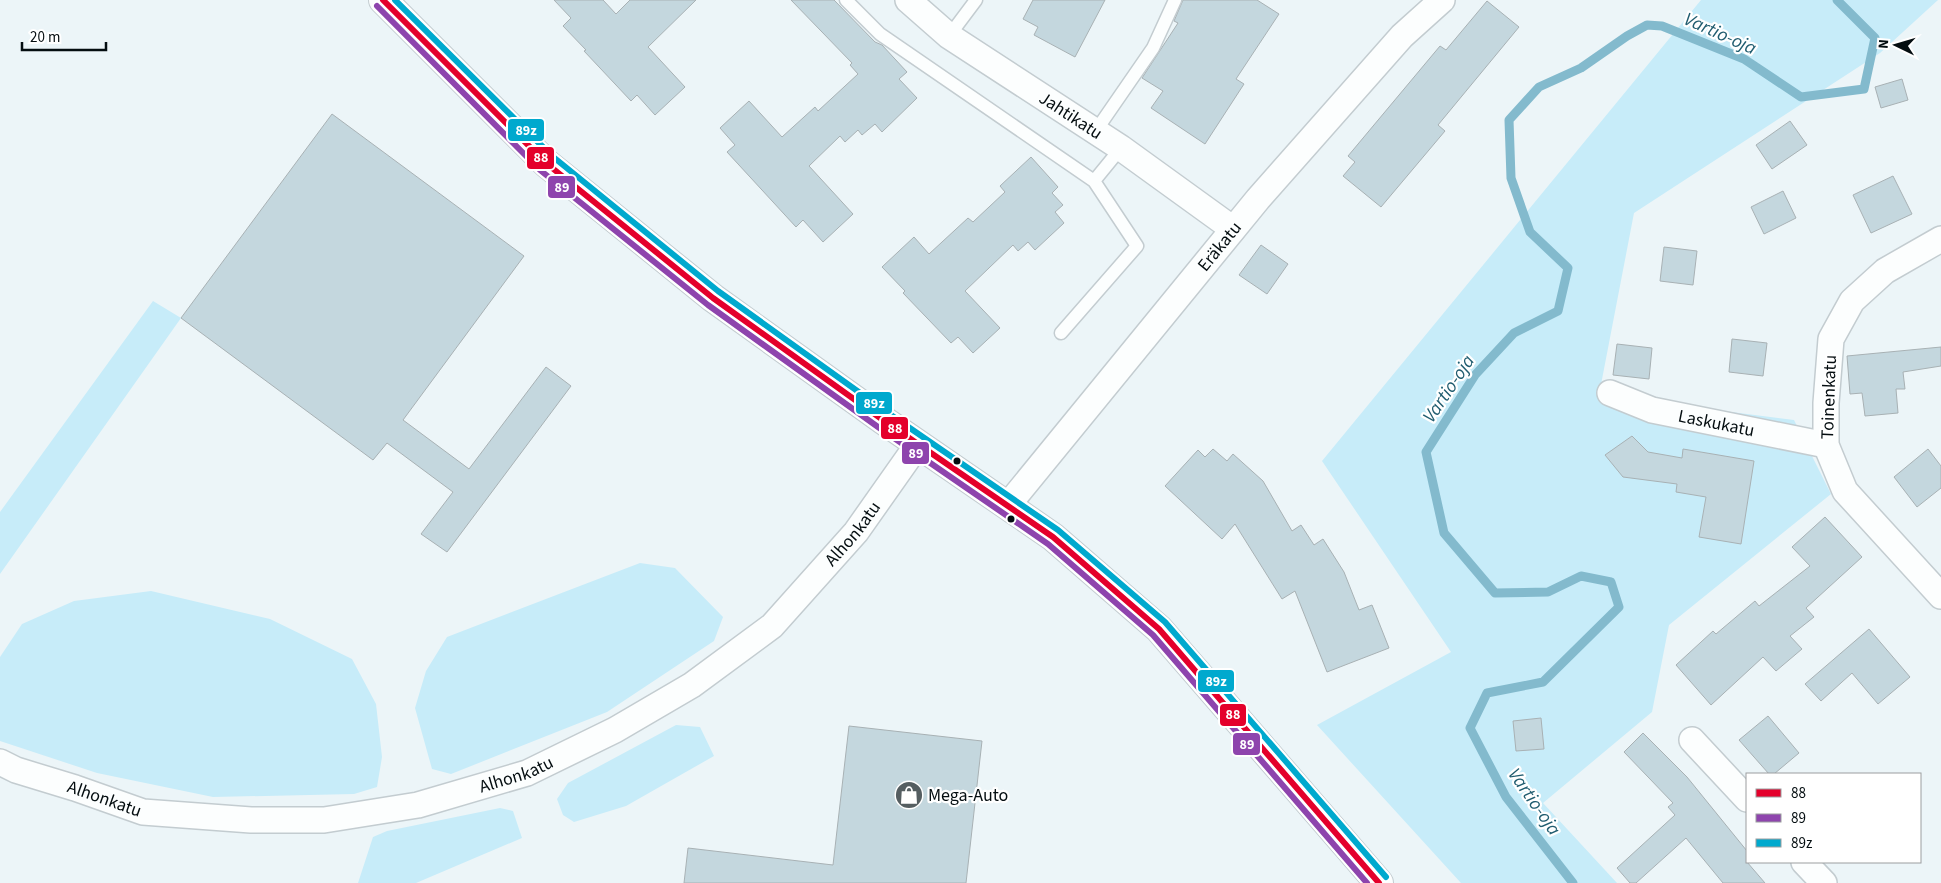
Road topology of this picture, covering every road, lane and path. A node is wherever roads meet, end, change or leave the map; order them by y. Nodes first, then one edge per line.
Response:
1 (383, 0) edge
2 (846, 0) edge
3 (908, 0) edge
4 (976, 0) edge
5 (1175, 0) edge
6 (1442, 0) edge
7 (950, 36) junction
8 (1095, 132) junction
9 (1121, 148) junction
10 (1094, 182) junction
11 (1233, 229) junction
12 (1941, 239) edge
13 (1061, 333) dead end
14 (1610, 392) dead end
15 (918, 444) junction
16 (1826, 445) junction
17 (1008, 505) junction
18 (1941, 596) edge
19 (1692, 740) dead end
20 (0, 762) edge
21 (1746, 798) edge
22 (1805, 863) edge
23 (1380, 883) edge
24 (1824, 883) edge

1 - 15 street
2 - 10 lane
3 - 7 street, Jahtikatu
4 - 7 lane
5 - 8 lane
6 - 11 street, Eräkatu
7 - 8 street, Jahtikatu
8 - 9 street, Jahtikatu
9 - 10 lane
9 - 11 street, Jahtikatu
10 - 13 lane
11 - 17 street, Eräkatu
12 - 16 street, Toinenkatu
14 - 16 street, Laskukatu
15 - 17 street
15 - 20 street, Alhonkatu
16 - 18 street, Toinenkatu
17 - 23 street
19 - 21 street
22 - 24 street

